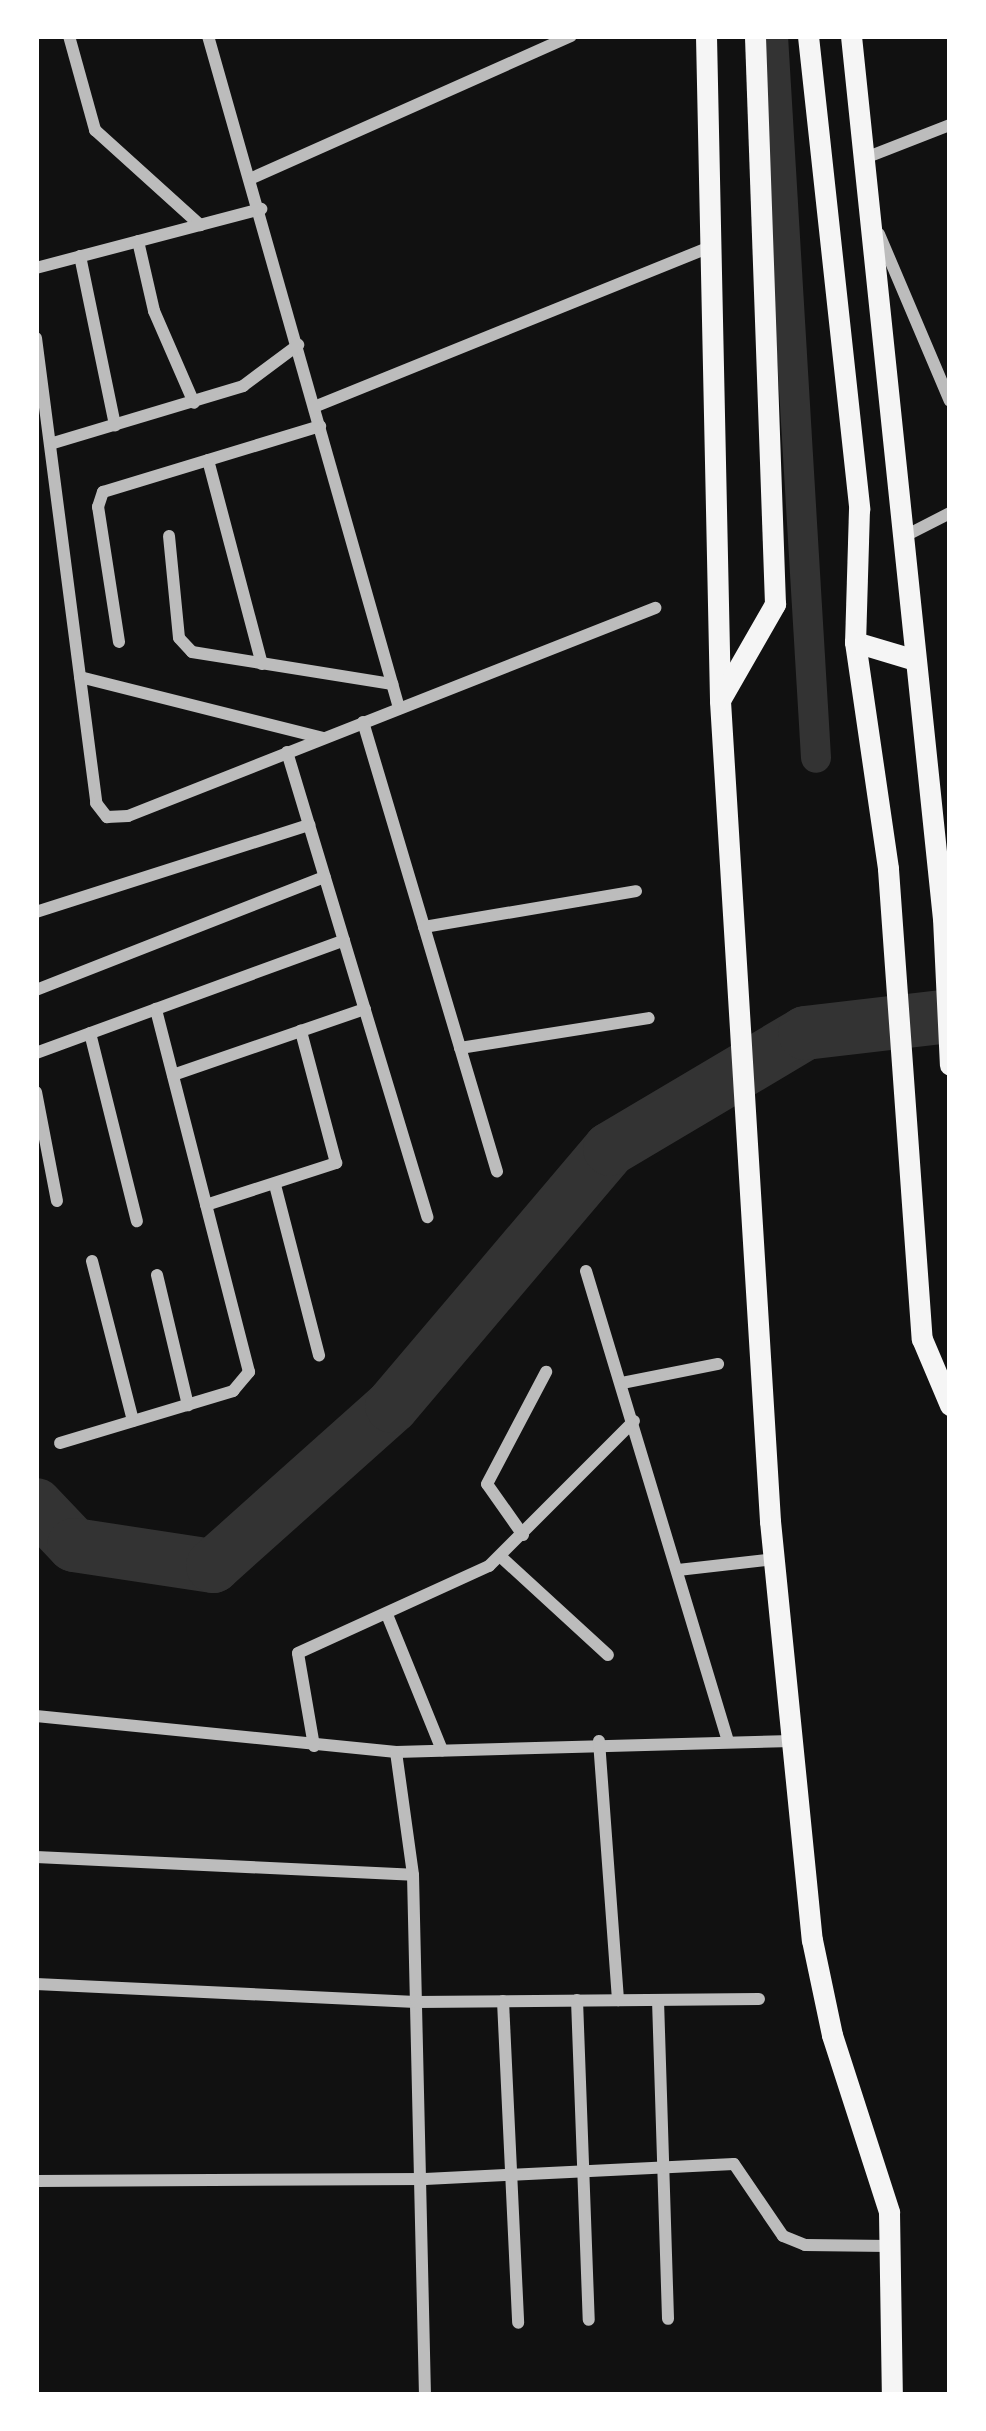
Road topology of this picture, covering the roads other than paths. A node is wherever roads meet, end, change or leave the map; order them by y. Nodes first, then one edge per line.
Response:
1 (69, 36) edge
2 (208, 36) edge
3 (571, 36) edge
4 (706, 36) edge
5 (754, 36) edge
6 (808, 36) edge
7 (851, 36) edge
8 (950, 125) edge
9 (859, 160) junction
10 (252, 178) junction
11 (862, 195) junction
12 (260, 209) junction
13 (200, 225) junction
14 (138, 241) junction
15 (712, 246) junction
16 (80, 256) junction
17 (36, 268) edge
18 (36, 338) edge
19 (298, 345) junction
20 (950, 401) edge
21 (194, 403) junction
22 (314, 407) junction
23 (115, 425) junction
24 (320, 426) junction
25 (50, 444) junction
26 (208, 460) junction
27 (950, 514) edge
28 (169, 536) dead end
29 (898, 539) junction
30 (655, 608) dead end
31 (119, 642) dead end
32 (855, 642) junction
33 (913, 659) junction
34 (262, 664) junction
35 (80, 677) junction
36 (392, 684) junction
37 (720, 701) junction
38 (399, 708) junction
39 (363, 722) junction
40 (323, 738) junction
41 (287, 752) junction
42 (309, 825) junction
43 (325, 877) junction
44 (636, 891) dead end
45 (36, 912) edge
46 (424, 927) junction
47 (344, 940) junction
48 (36, 990) edge
49 (156, 1009) junction
50 (364, 1009) junction
51 (649, 1018) dead end
52 (301, 1031) junction
53 (90, 1033) junction
54 (460, 1048) junction
55 (36, 1053) edge
56 (950, 1065) edge
57 (173, 1076) junction
58 (36, 1092) edge
59 (497, 1171) dead end
60 (274, 1185) junction
61 (57, 1202) dead end
62 (206, 1205) junction
63 (427, 1217) dead end
64 (137, 1222) dead end
65 (92, 1261) dead end
66 (586, 1271) dead end
67 (157, 1275) dead end
68 (319, 1355) dead end
69 (718, 1364) dead end
70 (546, 1372) dead end
71 (622, 1383) junction
72 (188, 1405) junction
73 (950, 1405) edge
74 (133, 1421) junction
75 (634, 1421) junction
76 (60, 1443) dead end
77 (523, 1534) junction
78 (501, 1557) junction
79 (774, 1559) junction
80 (679, 1570) junction
81 (388, 1617) junction
82 (608, 1654) dead end
83 (36, 1716) edge
84 (599, 1741) junction
85 (728, 1741) junction
86 (792, 1741) junction
87 (314, 1746) junction
88 (442, 1750) junction
89 (396, 1752) junction
90 (36, 1857) edge
91 (413, 1875) junction
92 (36, 1984) edge
93 (758, 1999) dead end
94 (577, 2000) junction
95 (618, 2000) junction
96 (658, 2000) junction
97 (503, 2001) junction
98 (416, 2002) junction
99 (664, 2163) junction
100 (584, 2169) junction
101 (508, 2173) junction
102 (425, 2179) junction
103 (36, 2181) edge
104 (889, 2246) junction
105 (668, 2319) dead end
106 (590, 2320) dead end
107 (518, 2323) dead end
108 (425, 2395) edge
109 (892, 2395) edge

1 - 13 street
2 - 10 street
3 - 10 street
4 - 15 main road
5 - 37 main road
6 - 32 main road
7 - 9 main road
8 - 9 street
9 - 11 main road
10 - 12 street
11 - 20 street
11 - 29 main road
12 - 13 street
12 - 19 street
13 - 14 street
14 - 16 street
14 - 21 street
15 - 22 street
15 - 37 main road
16 - 17 street
16 - 23 street
18 - 25 street
19 - 21 street
19 - 22 street
21 - 23 street
22 - 24 street
23 - 25 street
24 - 26 street
24 - 36 street
25 - 35 street
26 - 31 street
26 - 34 street
27 - 29 street
28 - 34 street
29 - 33 main road
30 - 38 street
32 - 33 main road
32 - 73 main road
33 - 56 main road
34 - 36 street
35 - 40 street
35 - 41 street
36 - 38 street
37 - 79 main road
38 - 39 street
39 - 40 street
39 - 46 street
40 - 41 street
41 - 42 street
42 - 43 street
42 - 45 street
43 - 47 street
43 - 48 street
44 - 46 street
46 - 54 street
47 - 49 street
47 - 50 street
49 - 53 street
49 - 57 street
50 - 52 street
50 - 63 street
51 - 54 street
52 - 57 street
52 - 60 street
53 - 55 street
53 - 64 street
54 - 59 street
57 - 62 street
58 - 61 street
60 - 62 street
60 - 68 street
62 - 72 street
65 - 74 street
66 - 71 street
67 - 72 street
69 - 71 street
70 - 77 street
71 - 75 street
72 - 74 street
74 - 76 street
75 - 77 street
75 - 80 street
77 - 78 street
78 - 81 street
78 - 82 street
79 - 80 street
79 - 86 main road
80 - 85 street
81 - 87 street
81 - 88 street
83 - 87 street
84 - 85 street
84 - 88 street
84 - 95 street
85 - 86 street
86 - 104 main road
87 - 89 street
88 - 89 street
89 - 91 street
90 - 91 street
91 - 98 street
92 - 98 street
93 - 96 street
94 - 95 street
94 - 97 street
94 - 100 street
95 - 96 street
96 - 99 street
97 - 98 street
97 - 101 street
98 - 102 street
99 - 100 street
99 - 104 street
99 - 105 street
100 - 101 street
100 - 106 street
101 - 102 street
101 - 107 street
102 - 103 street
102 - 108 street
104 - 109 main road

